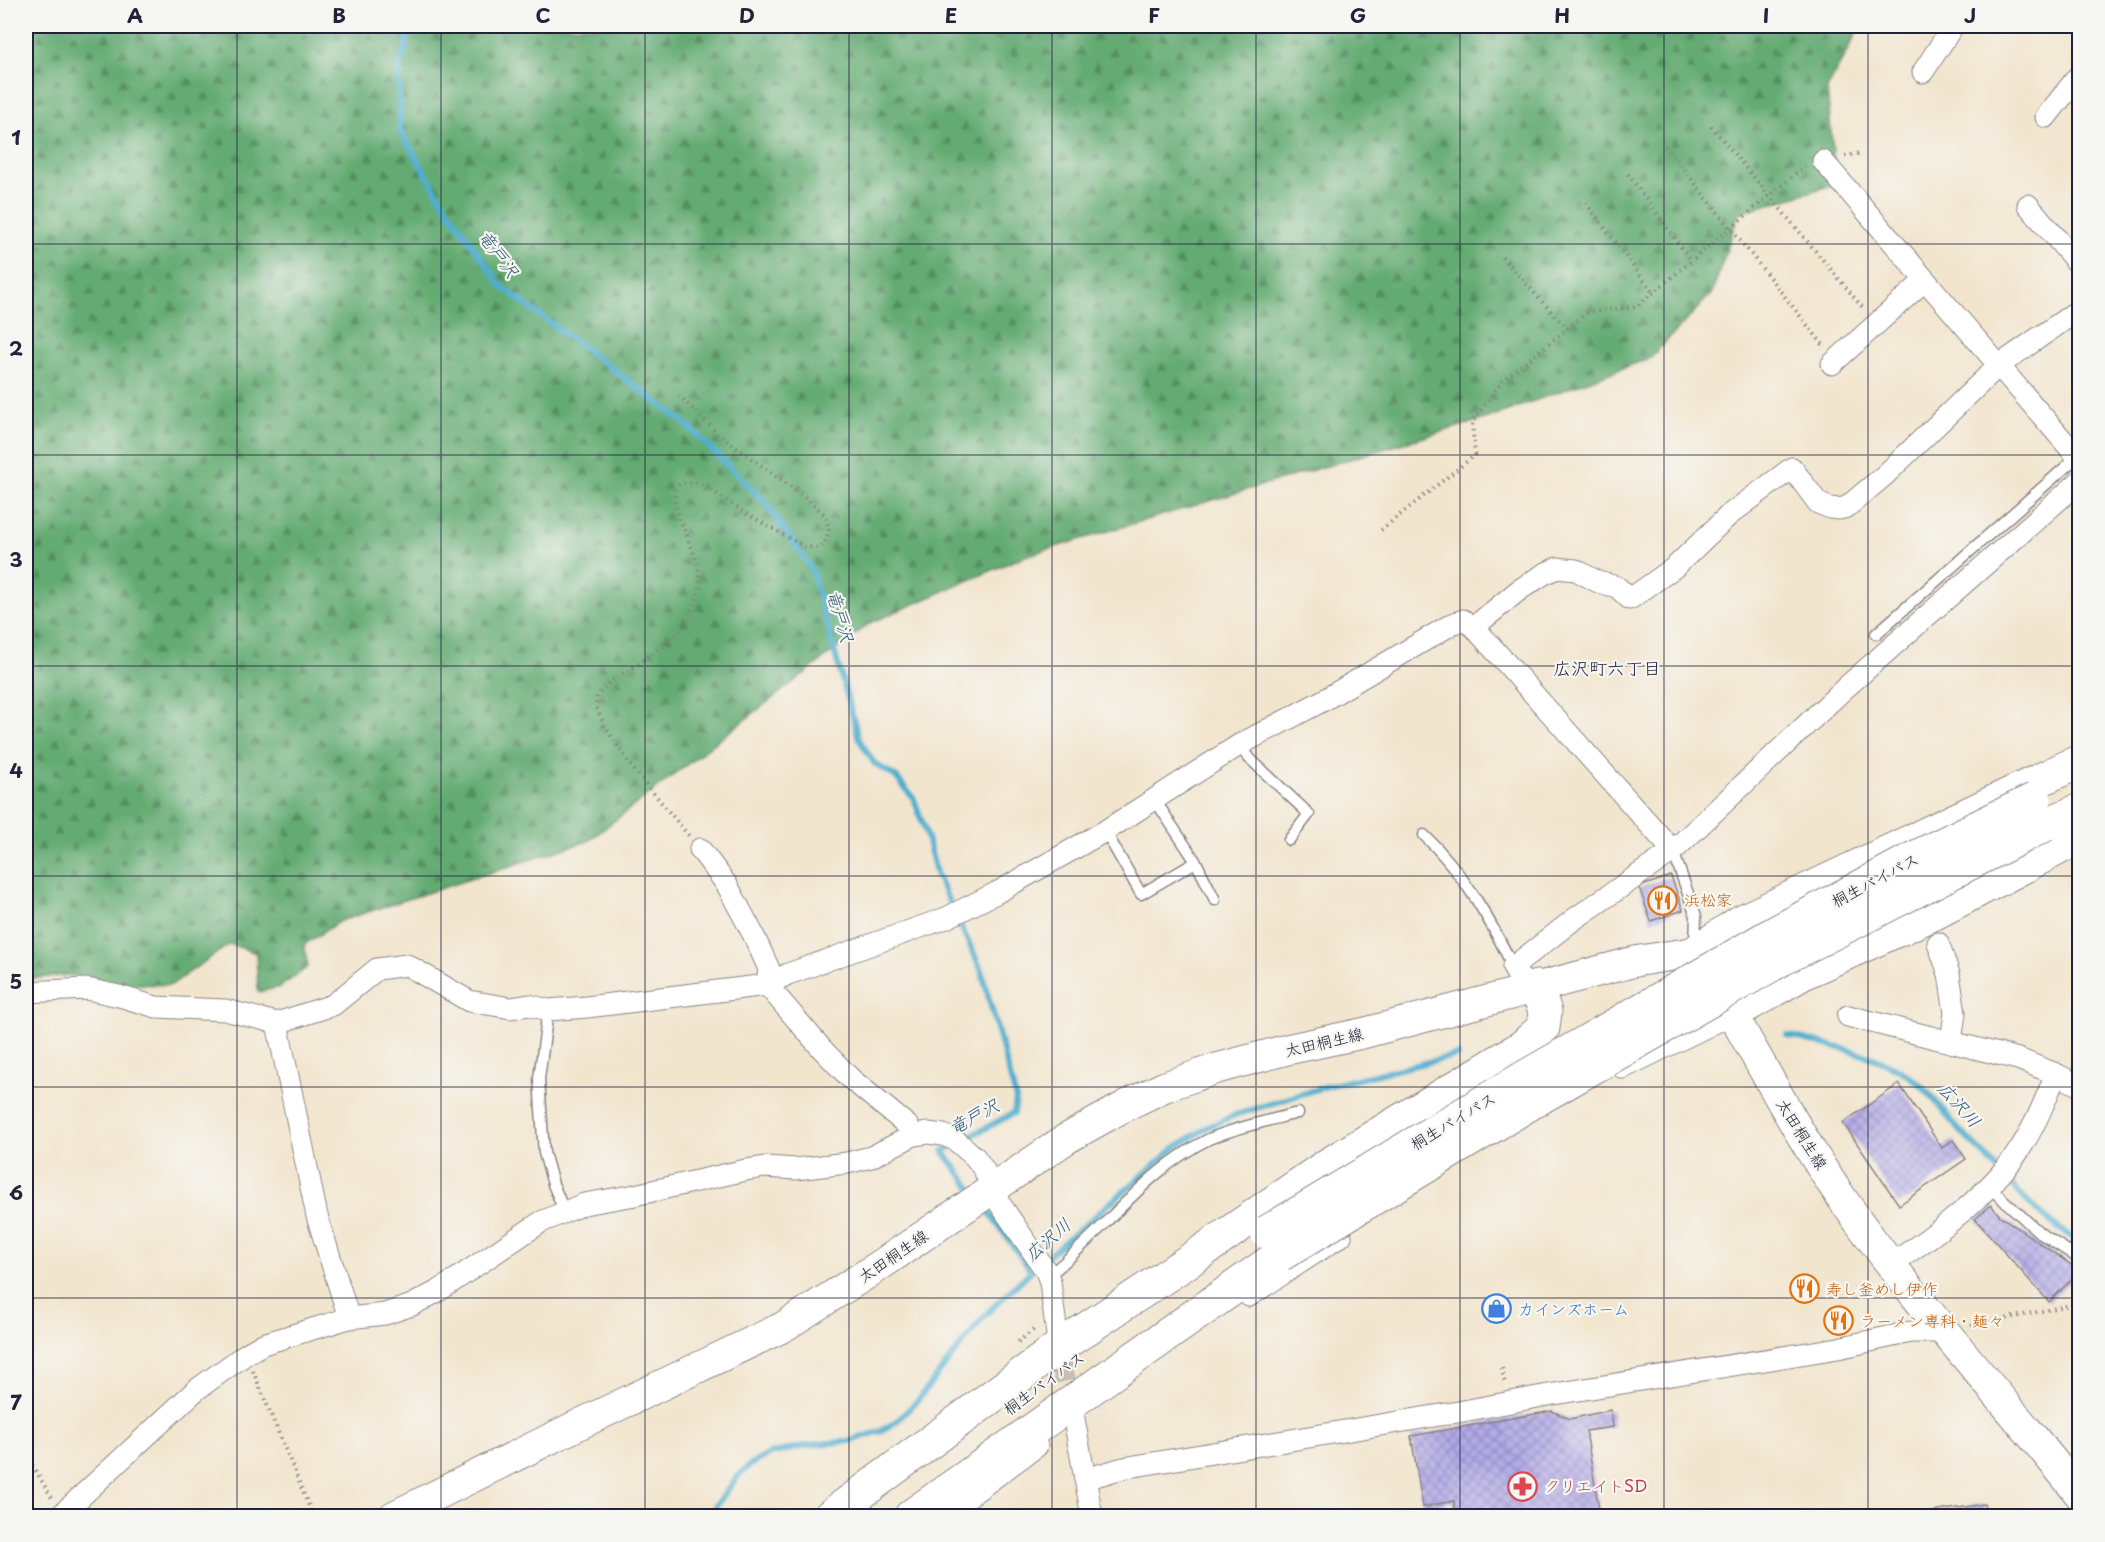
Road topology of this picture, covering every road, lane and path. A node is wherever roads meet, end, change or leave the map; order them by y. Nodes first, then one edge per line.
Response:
1 (1953, 26) edge
2 (1923, 72) dead end
3 (2079, 74) edge
4 (2046, 117) dead end
5 (1711, 126) dead end
6 (1665, 146) dead end
7 (1862, 153) dead end
8 (1822, 161) junction
9 (1628, 174) dead end
10 (1770, 195) junction
11 (1586, 203) dead end
12 (2028, 205) dead end
13 (1730, 228) junction
14 (1502, 257) dead end
15 (1691, 261) junction
16 (2079, 266) edge
17 (1924, 281) junction
18 (1653, 293) junction
19 (1863, 308) dead end
20 (2079, 309) edge
21 (1567, 329) junction
22 (1828, 356) joint
23 (1998, 366) junction
24 (680, 395) dead end
25 (2078, 459) edge
26 (2079, 480) edge
27 (1381, 530) dead end
28 (1474, 627) junction
29 (1876, 634) dead end
30 (1239, 745) junction
31 (2079, 760) edge
32 (2079, 781) edge
33 (1155, 800) junction
34 (2079, 810) edge
35 (2040, 812) junction
36 (1105, 831) junction
37 (1424, 835) dead end
38 (2079, 837) edge
39 (1289, 840) dead end
40 (700, 849) joint
41 (1673, 851) junction
42 (1196, 862) junction
43 (1215, 900) dead end
44 (1938, 943) dead end
45 (1695, 951) junction
46 (1525, 977) junction
47 (767, 985) junction
48 (26, 992) edge
49 (548, 1010) junction
50 (1732, 1014) junction
51 (1848, 1016) dead end
52 (277, 1023) junction
53 (1951, 1042) junction
54 (2056, 1074) junction
55 (2079, 1086) edge
56 (1298, 1113) dead end
57 (914, 1135) junction
58 (1996, 1178) junction
59 (993, 1188) junction
60 (564, 1211) junction
61 (1274, 1243) junction
62 (2079, 1259) edge
63 (1890, 1265) junction
64 (1044, 1268) junction
65 (2079, 1304) edge
66 (349, 1318) junction
67 (1944, 1332) junction
68 (246, 1354) junction
69 (1060, 1354) junction
70 (1074, 1419) junction
71 (26, 1455) edge
72 (1085, 1479) junction
73 (2079, 1497) edge
74 (61, 1515) edge
75 (313, 1516) edge
76 (394, 1516) edge
77 (830, 1516) edge
78 (859, 1516) edge
79 (910, 1516) edge
80 (942, 1516) edge
81 (1092, 1516) edge

1 - 2 street
3 - 4 street
5 - 10 path
6 - 13 path
7 - 8 path
8 - 10 path
8 - 17 street
9 - 15 path
10 - 13 path
10 - 19 path
11 - 18 path
12 - 16 street
13 - 15 path
13 - 22 path
14 - 21 path
15 - 18 path
17 - 22 street
17 - 23 street
18 - 21 path
20 - 23 street
21 - 27 path
23 - 25 street
23 - 28 street
24 - 40 path
25 - 29 lane
26 - 41 street
28 - 30 street
28 - 41 street
30 - 33 street
30 - 39 lane
31 - 45 highway
32 - 35 highway, 桐生バイパス
33 - 36 street
33 - 42 lane
34 - 35 highway, 桐生バイパス
35 - 61 highway, 桐生バイパス, bridge
36 - 42 lane
36 - 47 street
37 - 46 lane
38 - 50 highway
40 - 47 street
41 - 45 lane
41 - 46 street
42 - 43 lane
44 - 53 street
45 - 46 main road, 太田桐生線
45 - 50 main road, 太田桐生線
46 - 59 main road, 太田桐生線
46 - 69 highway
47 - 49 street
47 - 57 street
48 - 52 street
49 - 52 street
49 - 60 lane
50 - 63 main road, 太田桐生線
50 - 70 street
51 - 53 street
52 - 66 street
53 - 54 street
54 - 55 street
54 - 58 street
56 - 64 lane
57 - 59 street
57 - 60 street
58 - 62 lane
58 - 63 street
59 - 64 street
59 - 76 main road, 太田桐生線
60 - 66 street
61 - 78 highway, 桐生バイパス
61 - 79 highway, 桐生バイパス
63 - 67 main road, 太田桐生線
64 - 69 street
65 - 67 path
66 - 68 street
67 - 72 street
67 - 73 main road, 太田桐生線
68 - 74 street
68 - 75 path
69 - 77 highway
70 - 72 street
70 - 80 street
71 - 74 path
72 - 81 street

